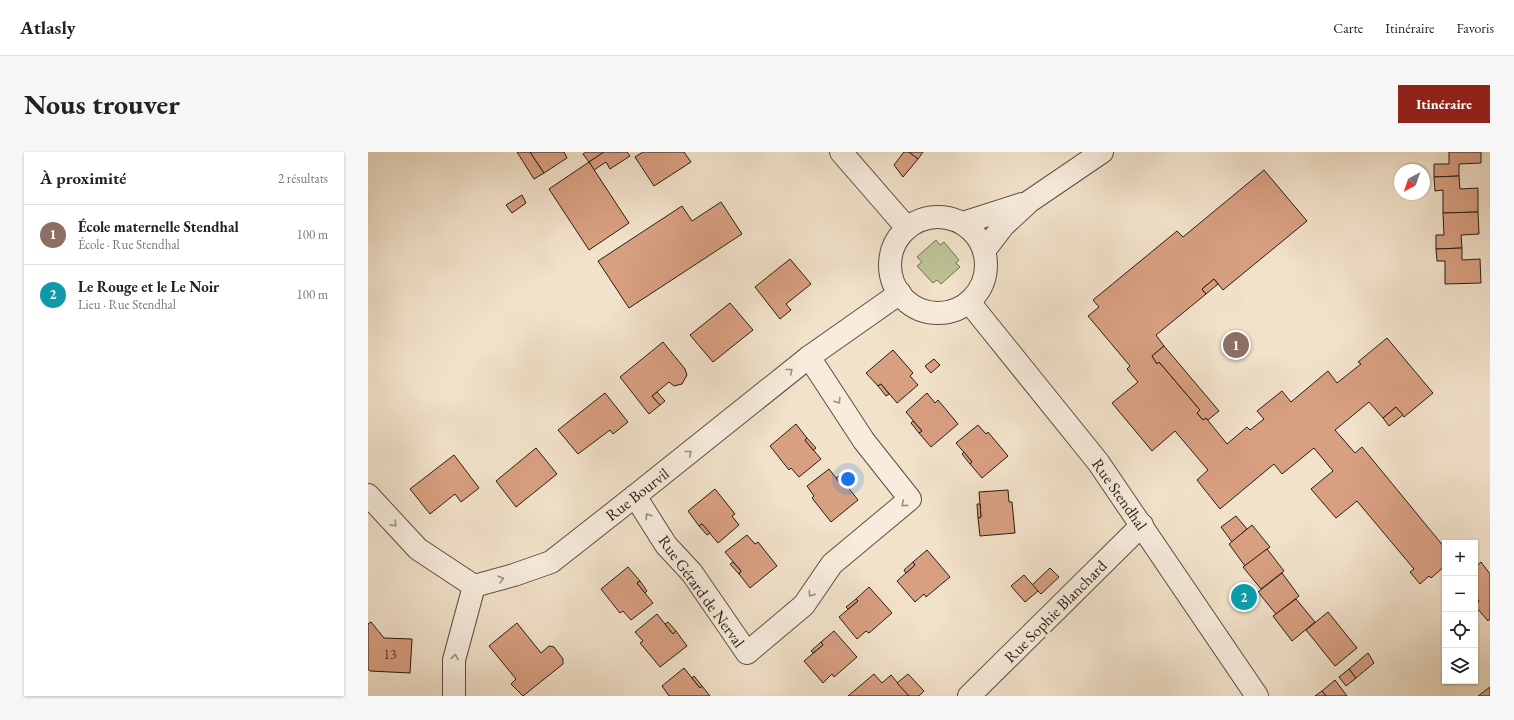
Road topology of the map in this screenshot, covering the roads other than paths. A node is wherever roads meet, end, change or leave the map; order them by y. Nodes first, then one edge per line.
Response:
1 (841, 152) edge
2 (1102, 152) edge
3 (1030, 201) junction
4 (963, 223) junction
5 (907, 228) junction
6 (984, 251) junction
7 (900, 293) junction
8 (970, 302) junction
9 (809, 356) junction
10 (368, 495) edge
11 (635, 496) junction
12 (1142, 525) junction
13 (474, 586) junction
14 (454, 696) edge
15 (969, 696) edge
16 (1257, 696) edge

1 - 5 street
2 - 3 street
3 - 4 street
3 - 6 street
4 - 5 street
4 - 6 street
5 - 7 street
6 - 8 street
7 - 8 street
7 - 9 street, Rue Bourvil
8 - 12 street, Rue Stendhal
11 -> 9 street, Rue Bourvil
9 -> 11 street, Rue Gérard de Nerval
10 -> 13 street
13 -> 11 street, Rue Bourvil
12 - 15 street, Rue Sophie Blanchard
12 - 16 street, Rue Stendhal
14 -> 13 street

